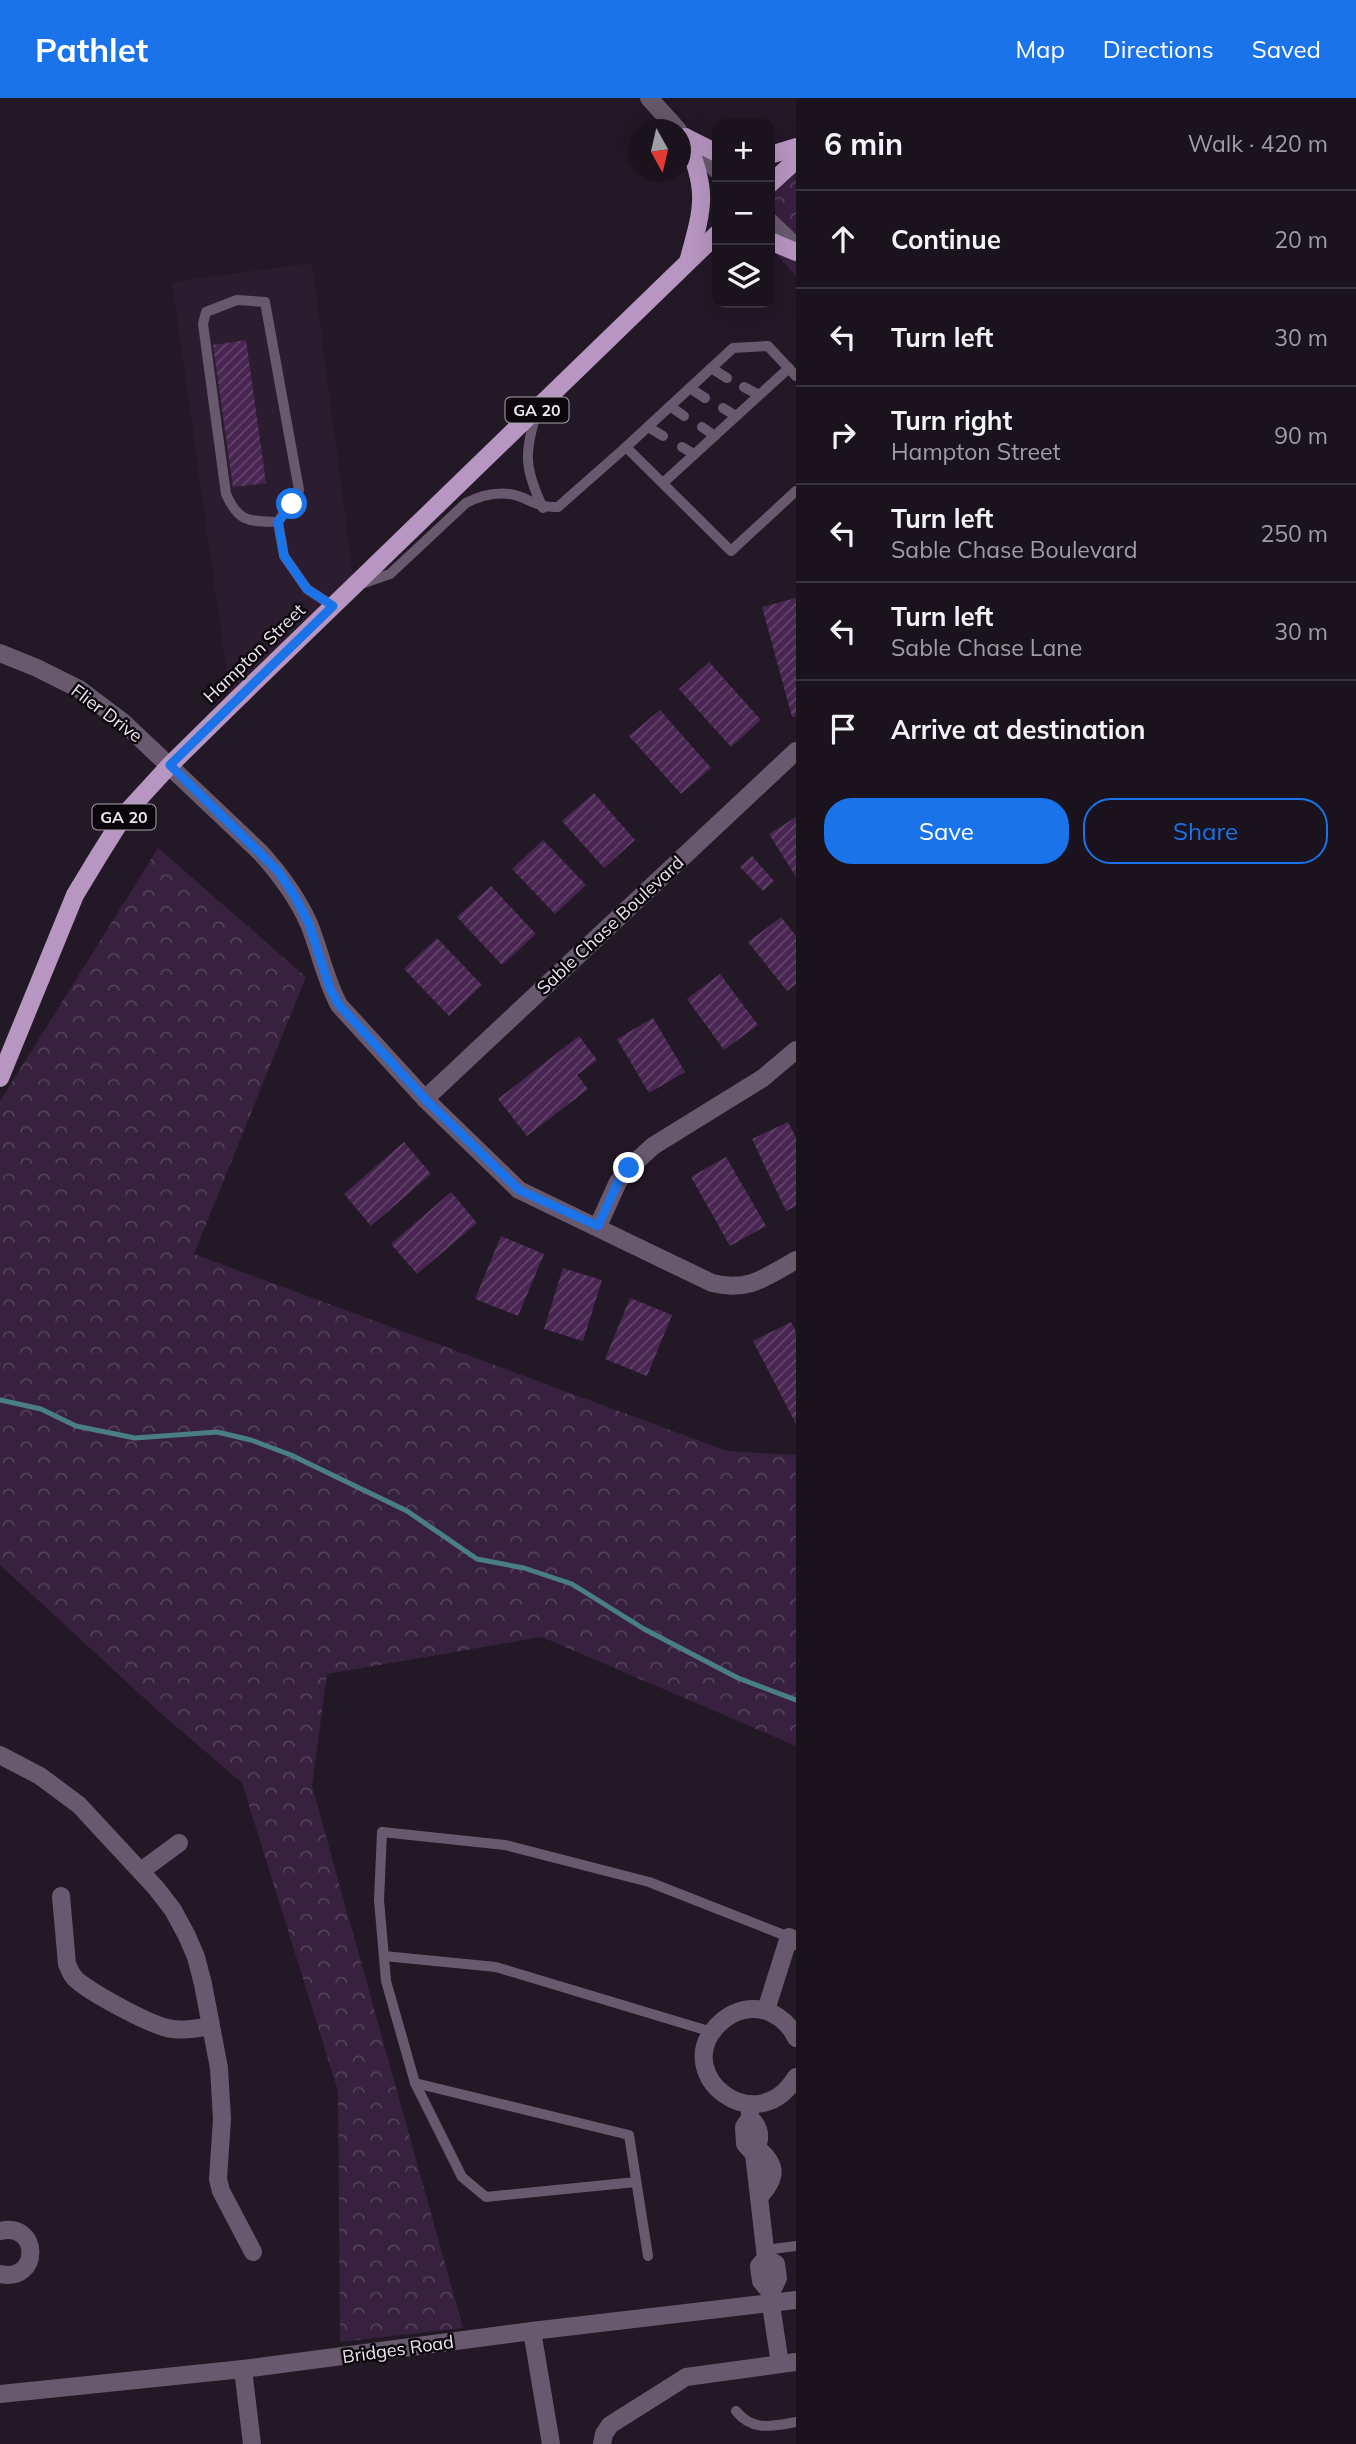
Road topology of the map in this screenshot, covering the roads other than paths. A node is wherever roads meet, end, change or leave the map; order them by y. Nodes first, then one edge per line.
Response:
1 (649, 98) edge
2 (668, 119) edge
3 (691, 139) edge
4 (691, 143) edge
5 (796, 147) edge
6 (712, 150) edge
7 (691, 152) edge
8 (775, 153) edge
9 (796, 160) edge
10 (712, 165) edge
11 (772, 182) edge
12 (775, 227) edge
13 (712, 239) edge
14 (775, 243) edge
15 (796, 249) edge
16 (712, 250) edge
17 (687, 263) junction
18 (711, 368) junction
19 (792, 372) edge
20 (727, 377) dead end
21 (744, 387) dead end
22 (690, 388) junction
23 (759, 395) junction
24 (705, 398) dead end
25 (670, 406) junction
26 (723, 408) dead end
27 (538, 409) junction
28 (684, 416) dead end
29 (736, 416) junction
30 (648, 427) junction
31 (702, 427) dead end
32 (663, 436) dead end
33 (715, 436) junction
34 (626, 447) junction
35 (682, 447) dead end
36 (694, 454) junction
37 (663, 483) junction
38 (796, 491) edge
39 (543, 508) junction
40 (278, 522) junction
41 (351, 587) junction
42 (333, 606) junction
43 (0, 653) edge
44 (796, 751) edge
45 (170, 765) junction
46 (796, 1050) edge
47 (0, 1078) edge
48 (425, 1099) junction
49 (598, 1226) junction
50 (796, 1259) edge
51 (0, 1755) edge
52 (179, 1843) dead end
53 (141, 1871) junction
54 (61, 1896) dead end
55 (793, 1939) edge
56 (384, 1955) junction
57 (766, 2010) junction
58 (211, 2026) junction
59 (712, 2032) junction
60 (796, 2038) edge
61 (796, 2077) edge
62 (415, 2083) junction
63 (750, 2111) junction
64 (636, 2182) junction
65 (0, 2231) edge
66 (796, 2246) edge
67 (253, 2252) dead end
68 (765, 2254) junction
69 (648, 2256) dead end
70 (0, 2274) edge
71 (771, 2299) junction
72 (796, 2300) edge
73 (532, 2330) junction
74 (788, 2363) edge
75 (243, 2369) junction
76 (0, 2394) edge
77 (736, 2411) dead end
78 (796, 2422) edge
79 (252, 2444) edge
80 (551, 2444) edge
81 (602, 2444) edge

1 - 2 street
3 - 6 main road
4 - 10 street
5 - 8 main road
7 - 17 main road
9 - 11 main road
12 - 15 street
13 - 17 main road, Hampton Street / GA 20
14 - 15 main road
16 - 17 main road
17 - 27 main road, Hampton Street / GA 20
18 - 19 lane
18 - 20 lane
18 - 22 lane
19 - 23 lane
21 - 23 lane
22 - 24 lane
22 - 25 lane
23 - 29 lane
25 - 28 lane
25 - 30 lane
26 - 29 lane
27 - 39 lane
27 - 41 main road, Hampton Street / GA 20
29 - 33 lane
30 - 32 lane
30 - 34 lane
31 - 33 lane
33 - 36 lane
34 - 37 lane
34 - 39 lane
35 - 36 lane
36 - 37 lane
37 - 38 lane
39 - 41 lane
40 - 40 lane
40 - 42 lane
41 - 42 main road, Hampton Street / GA 20
42 - 45 main road, Hampton Street / GA 20
43 - 45 street, Flier Drive
44 - 48 street, Sable Chase Boulevard
45 - 47 main road, Hampton Street / GA 20
45 - 48 street
46 - 49 street
48 - 49 street
49 - 50 street
51 - 53 street
52 - 53 street
53 - 58 street
54 - 58 street
55 - 56 lane
55 - 57 street
56 - 59 lane
56 - 62 lane
57 - 59 street
57 - 60 street
58 - 67 street
59 - 63 street
61 - 63 street
62 - 64 lane
62 - 64 lane
63 - 68 street
64 - 69 lane
65 - 70 street
66 - 68 lane
68 - 71 street
71 - 72 street, Bridges Road
71 - 73 street, Bridges Road
71 - 74 street
73 - 75 street, Bridges Road
73 - 80 street
74 - 81 street
75 - 76 street, Bridges Road
75 - 79 street
77 - 78 lane

